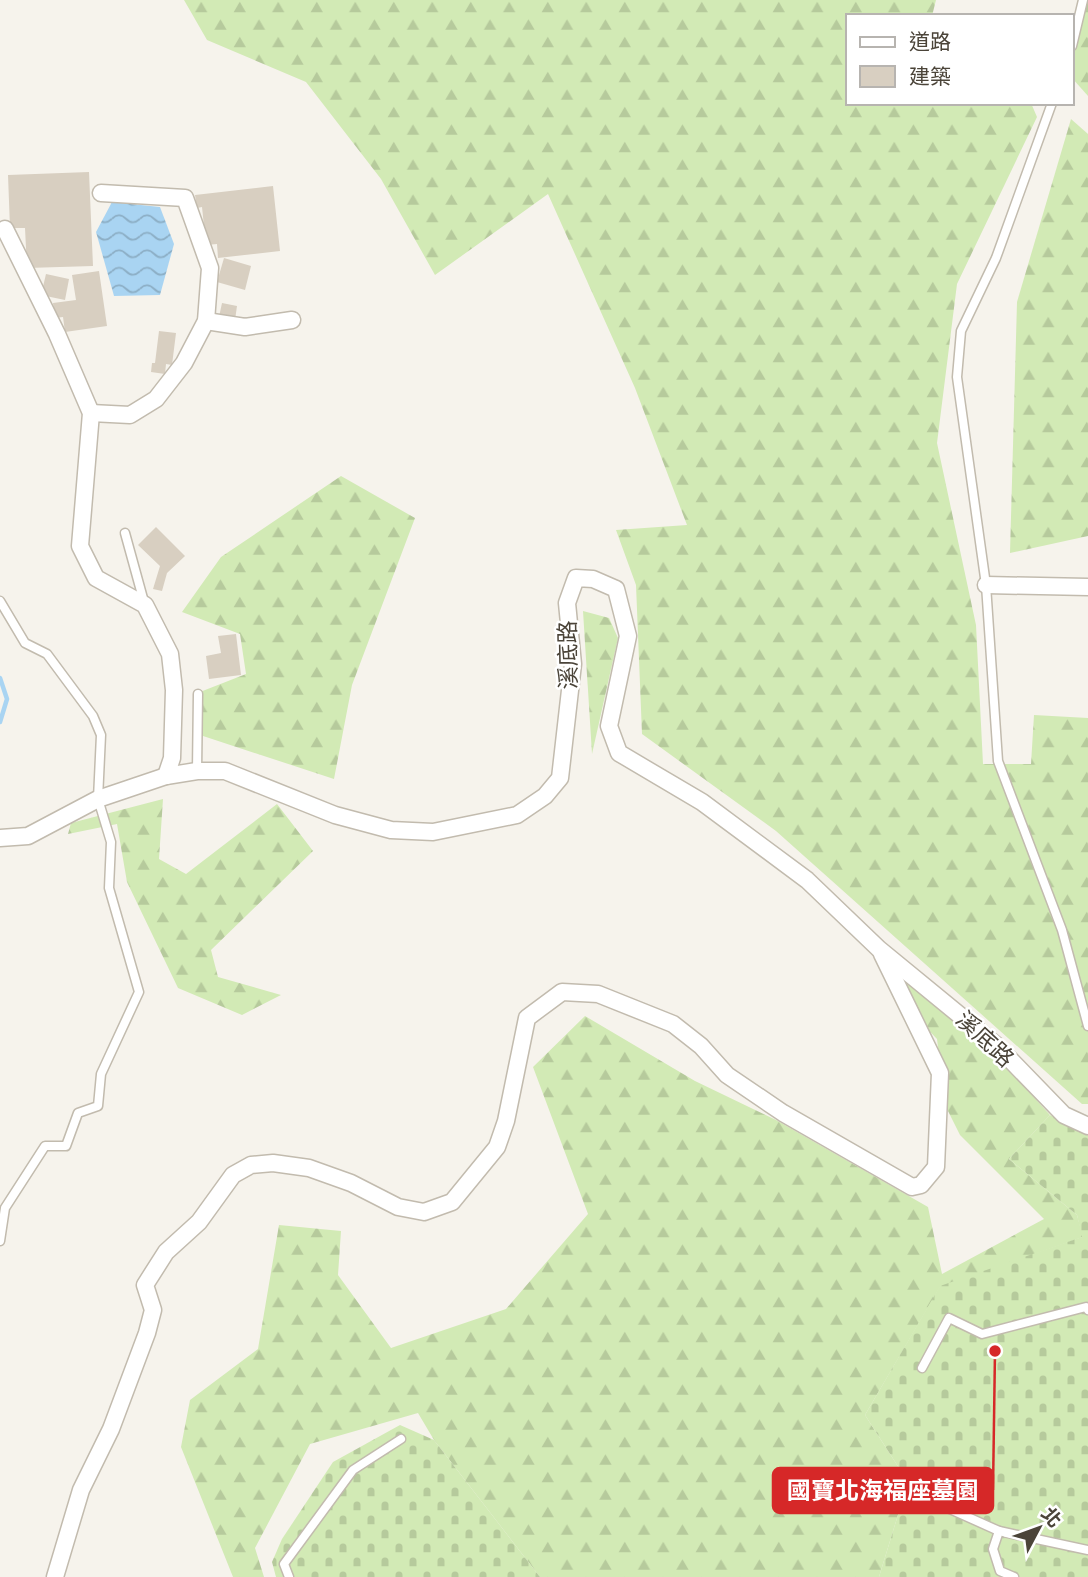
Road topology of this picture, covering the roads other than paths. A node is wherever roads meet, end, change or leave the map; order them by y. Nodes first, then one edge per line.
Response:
1 (1083, 0) edge
2 (1074, 38) edge
3 (1051, 105) edge
4 (101, 193) dead end
5 (5, 229) dead end
6 (292, 320) dead end
7 (206, 321) junction
8 (91, 413) junction
9 (125, 533) dead end
10 (986, 585) junction
11 (1088, 587) edge
12 (0, 601) edge
13 (145, 605) junction
14 (198, 694) dead end
15 (197, 771) junction
16 (166, 776) junction
17 (99, 799) junction
18 (0, 838) edge
19 (879, 948) junction
20 (1088, 1026) edge
21 (1088, 1126) edge
22 (0, 1241) edge
23 (1088, 1310) edge
24 (922, 1368) dead end
25 (401, 1439) dead end
26 (923, 1497) dead end
27 (999, 1531) junction
28 (1088, 1550) edge
29 (55, 1577) edge
30 (289, 1577) edge
31 (1014, 1577) edge

1 - 2 lane
3 - 10 lane
4 - 7 street
5 - 8 street
6 - 7 street
7 - 8 street
8 - 13 street
9 - 13 lane
10 - 11 street
10 - 20 lane
12 - 17 lane
13 - 16 street
14 - 15 lane
15 - 16 street, 溪底路
15 - 19 street, 溪底路
16 - 17 street, 溪底路
17 - 18 street, 溪底路
17 - 22 lane
19 - 21 street, 溪底路
19 - 29 street
23 - 24 lane
25 - 30 lane
26 - 27 lane
27 - 28 lane
27 - 31 lane

